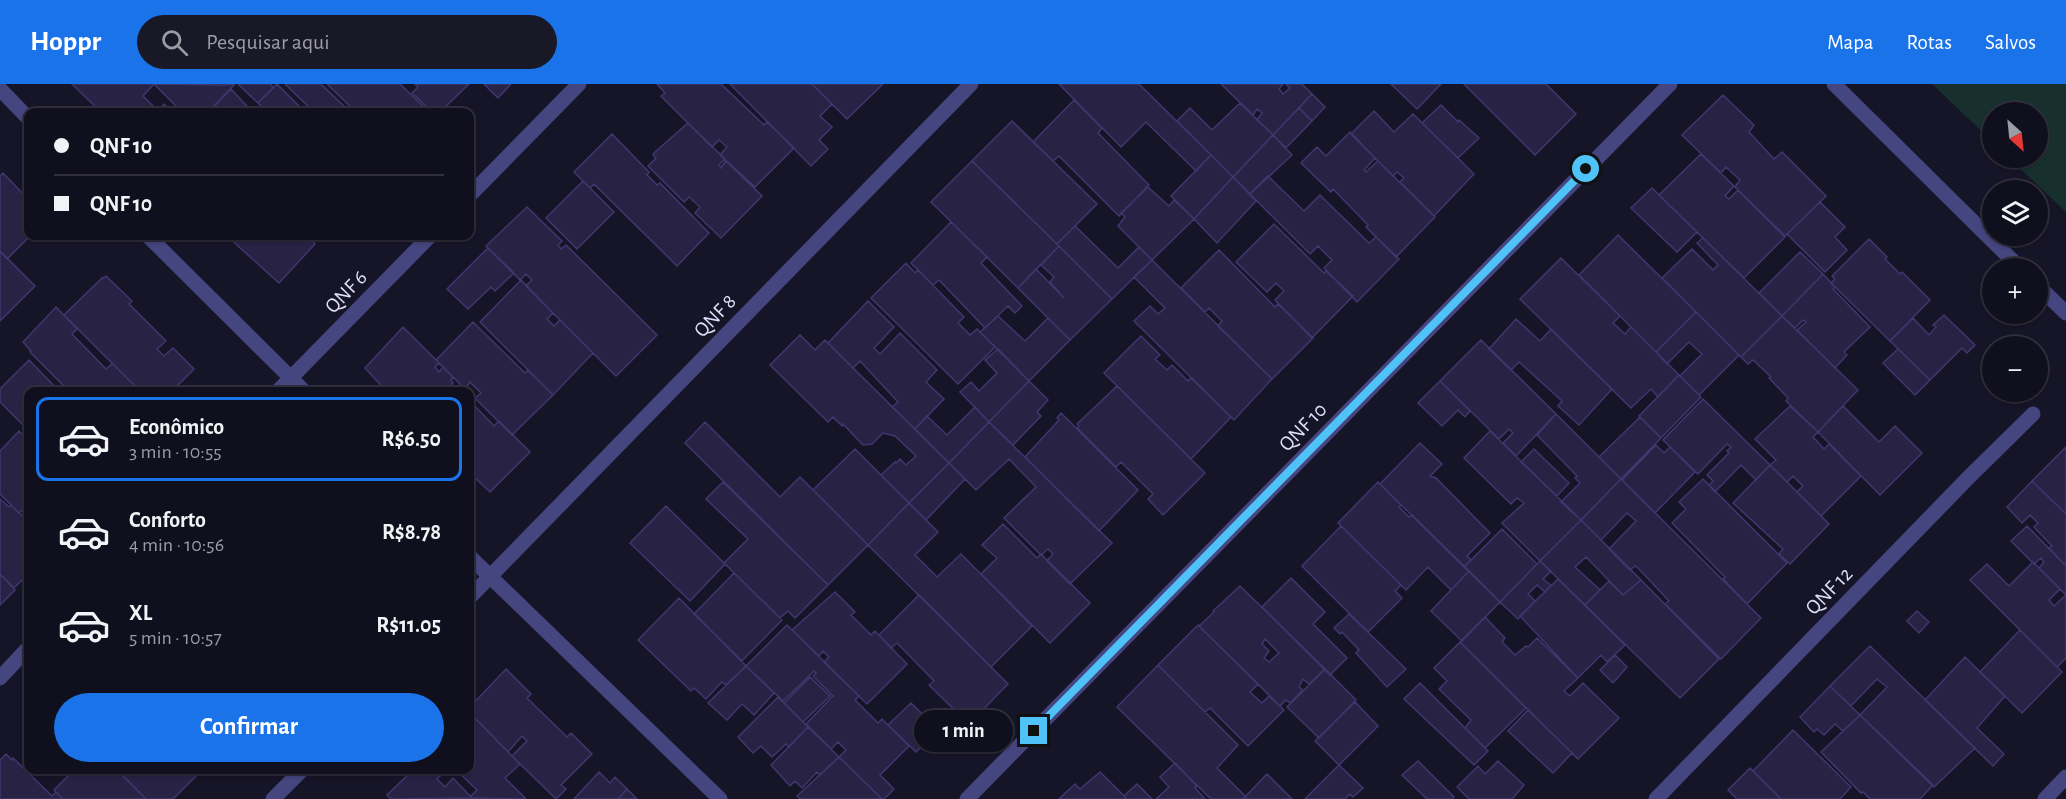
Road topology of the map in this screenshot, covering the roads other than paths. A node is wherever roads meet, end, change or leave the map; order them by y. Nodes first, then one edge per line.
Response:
1 (579, 84) edge
2 (971, 84) edge
3 (1670, 84) edge
4 (1834, 84) edge
5 (0, 89) edge
6 (24, 114) edge
7 (474, 191) edge
8 (152, 240) edge
9 (426, 240) edge
10 (2010, 258) edge
11 (2048, 296) edge
12 (2066, 314) edge
13 (291, 377) junction
14 (282, 387) edge
15 (300, 387) edge
16 (2033, 414) dead end
17 (474, 560) edge
18 (489, 576) junction
19 (474, 593) edge
20 (24, 652) edge
21 (0, 678) edge
22 (298, 774) edge
23 (2066, 777) edge
24 (273, 799) edge
25 (720, 799) edge
26 (967, 799) edge
27 (1656, 799) edge
28 (2045, 799) edge

1 - 7 street
2 - 18 street, QNF 8
3 - 26 street, QNF 10
4 - 10 street
5 - 6 street
8 - 13 street
9 - 13 street, QNF 6
11 - 12 street
13 - 14 street, QNF 6
13 - 15 street
16 - 27 street, QNF 12
17 - 18 street
18 - 19 street, QNF 8
18 - 25 street
20 - 21 street
22 - 24 street
23 - 28 street

